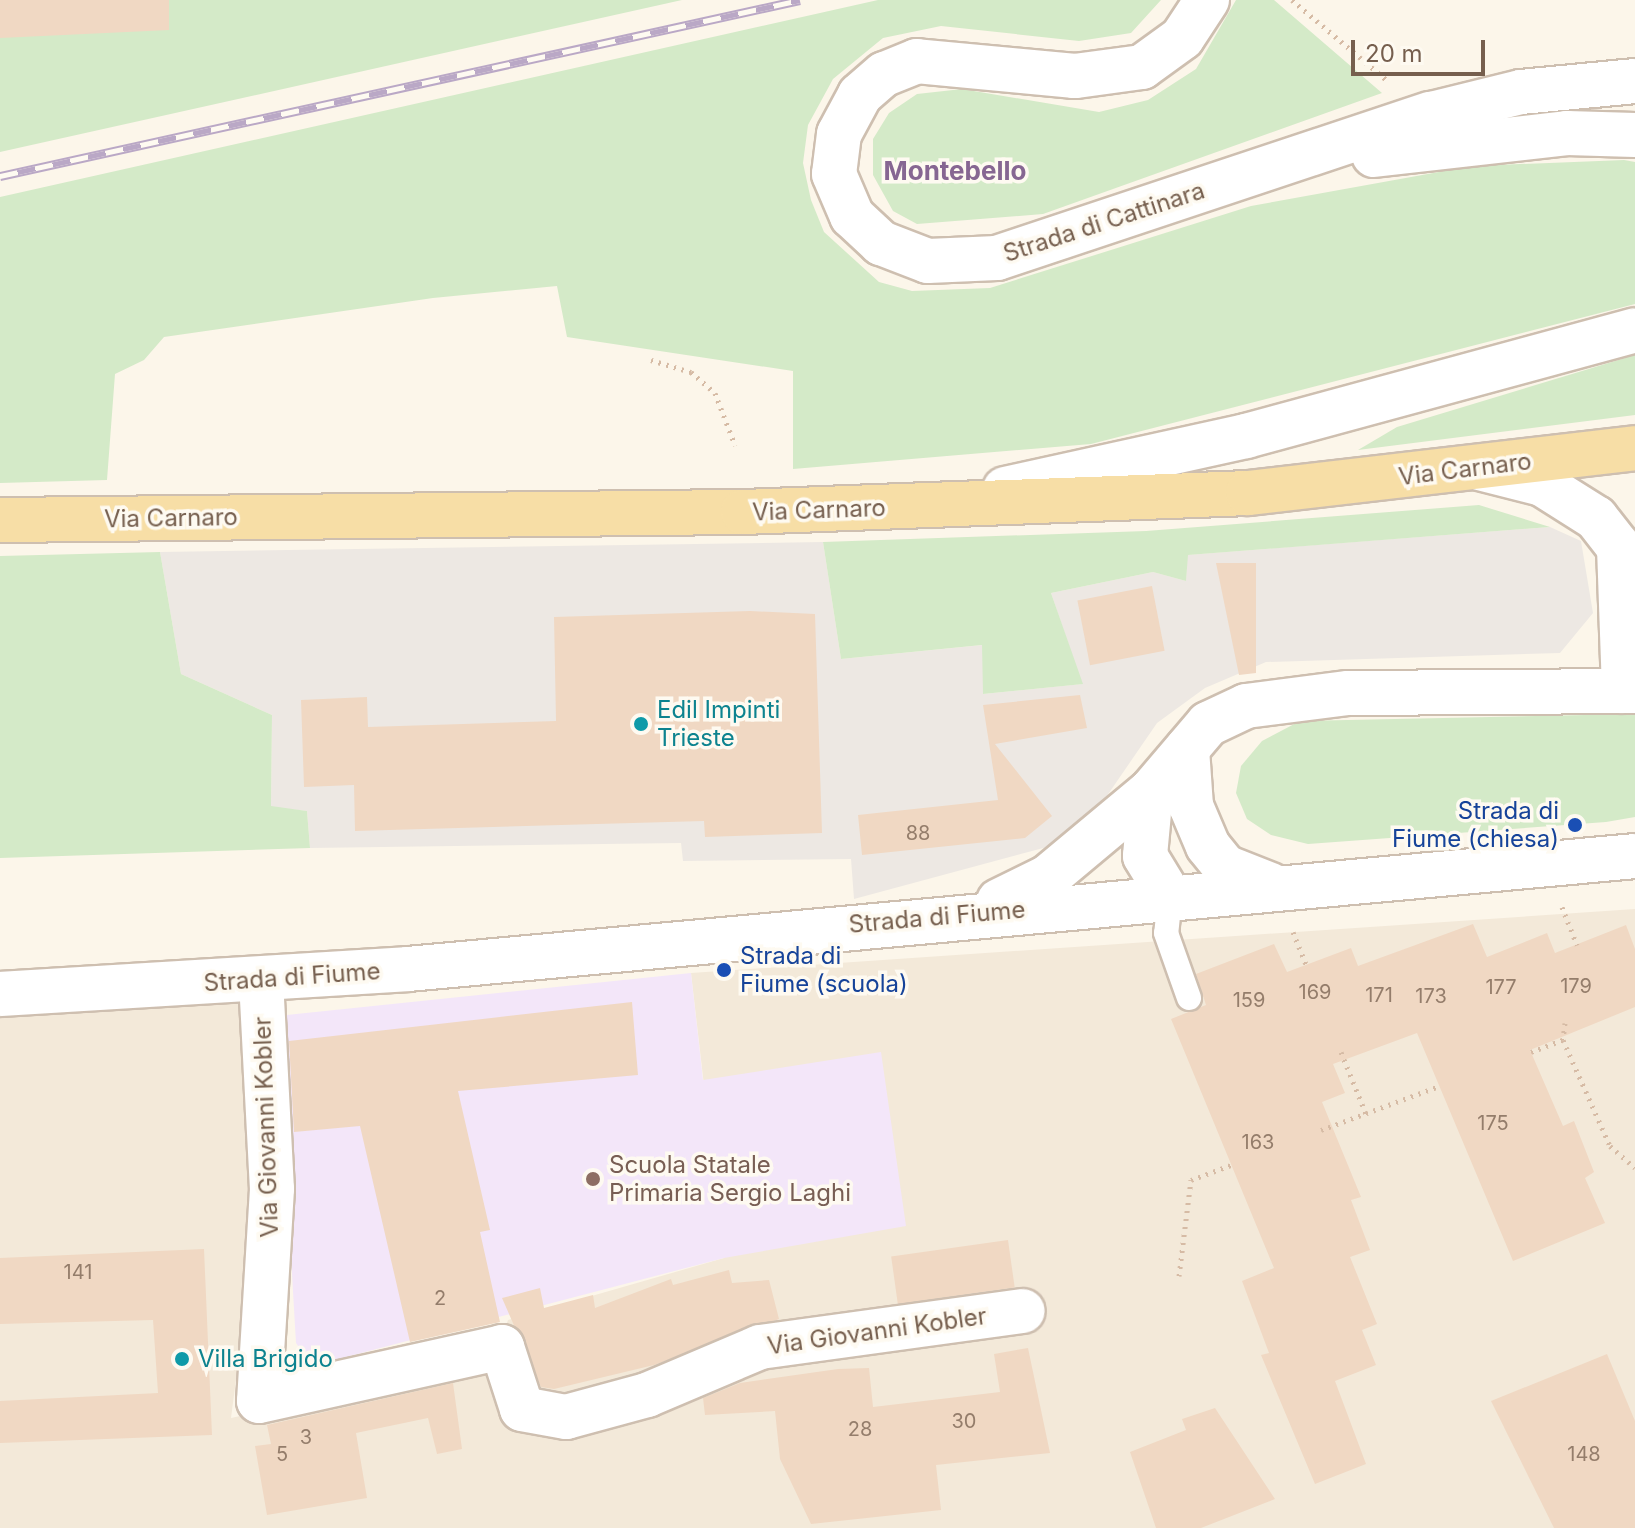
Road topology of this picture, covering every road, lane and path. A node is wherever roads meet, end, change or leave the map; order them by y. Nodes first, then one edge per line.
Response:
1 (1207, 0) edge
2 (1292, 0) edge
3 (1635, 81) edge
4 (1431, 114) junction
5 (1635, 135) edge
6 (1242, 176) junction
7 (1635, 330) edge
8 (651, 360) dead end
9 (735, 445) dead end
10 (1635, 448) edge
11 (1479, 468) junction
12 (904, 508) junction
13 (0, 520) edge
14 (1630, 691) edge
15 (1187, 749) junction
16 (1151, 791) junction
17 (1191, 806) junction
18 (1635, 856) edge
19 (1275, 886) junction
20 (1170, 897) junction
21 (958, 914) junction
22 (261, 980) junction
23 (0, 994) edge
24 (1189, 998) dead end
25 (1565, 1023) dead end
26 (1563, 1040) junction
27 (1341, 1052) dead end
28 (1531, 1052) dead end
29 (1439, 1086) dead end
30 (1366, 1114) junction
31 (1321, 1130) dead end
32 (1231, 1165) dead end
33 (1635, 1168) edge
34 (1179, 1276) dead end
35 (1023, 1311) dead end

1 - 6 street, Strada di Cattinara
2 - 4 path
3 - 4 street, Strada di Cattinara
4 - 6 street, Strada di Cattinara
5 - 6 street
7 - 12 street
8 - 9 path
10 - 11 main road, Via Carnaro
11 - 12 main road, Via Carnaro
11 - 14 street
12 - 13 main road, Via Carnaro
14 - 15 street
15 - 16 street
15 - 17 street
16 - 20 street
16 - 21 street
17 - 19 street
17 - 20 street
18 - 19 street, Strada di Fiume
19 - 20 street, Strada di Fiume
20 - 21 street, Strada di Fiume
20 - 24 lane
21 - 22 street, Strada di Fiume
22 - 23 street, Strada di Fiume
22 - 35 street, Via Giovanni Kobler
25 - 26 path
26 - 28 path
26 - 33 path
27 - 30 path
29 - 30 path
30 - 31 path
32 - 34 path

